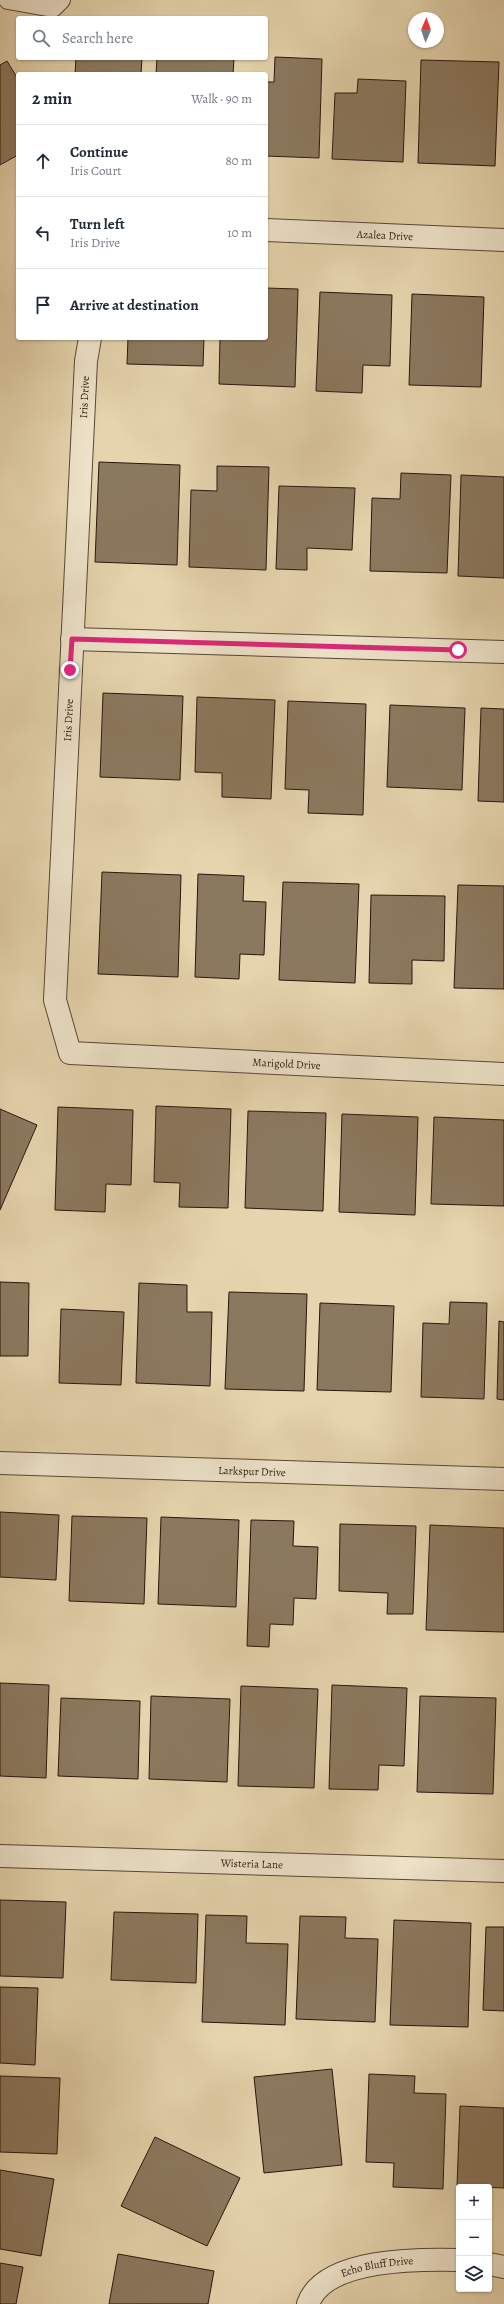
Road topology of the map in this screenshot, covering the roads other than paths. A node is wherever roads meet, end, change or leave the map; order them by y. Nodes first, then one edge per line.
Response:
1 (8, 0) edge
2 (61, 0) edge
3 (268, 230) edge
4 (504, 240) edge
5 (90, 340) edge
6 (72, 639) junction
7 (504, 652) edge
8 (70, 1053) joint
9 (504, 1074) edge
10 (0, 1463) edge
11 (504, 1479) edge
12 (0, 1856) edge
13 (504, 1871) edge
14 (456, 2260) edge
15 (492, 2265) edge
16 (504, 2267) edge
17 (308, 2304) edge

1 - 2 lane
3 - 4 street, Azalea Drive
5 - 6 street, Iris Drive
6 - 7 street
6 - 8 street, Iris Drive
8 - 9 street, Marigold Drive
10 - 11 street, Larkspur Drive
12 - 13 street, Wisteria Lane
14 - 17 street, Echo Bluff Drive
15 - 16 street

